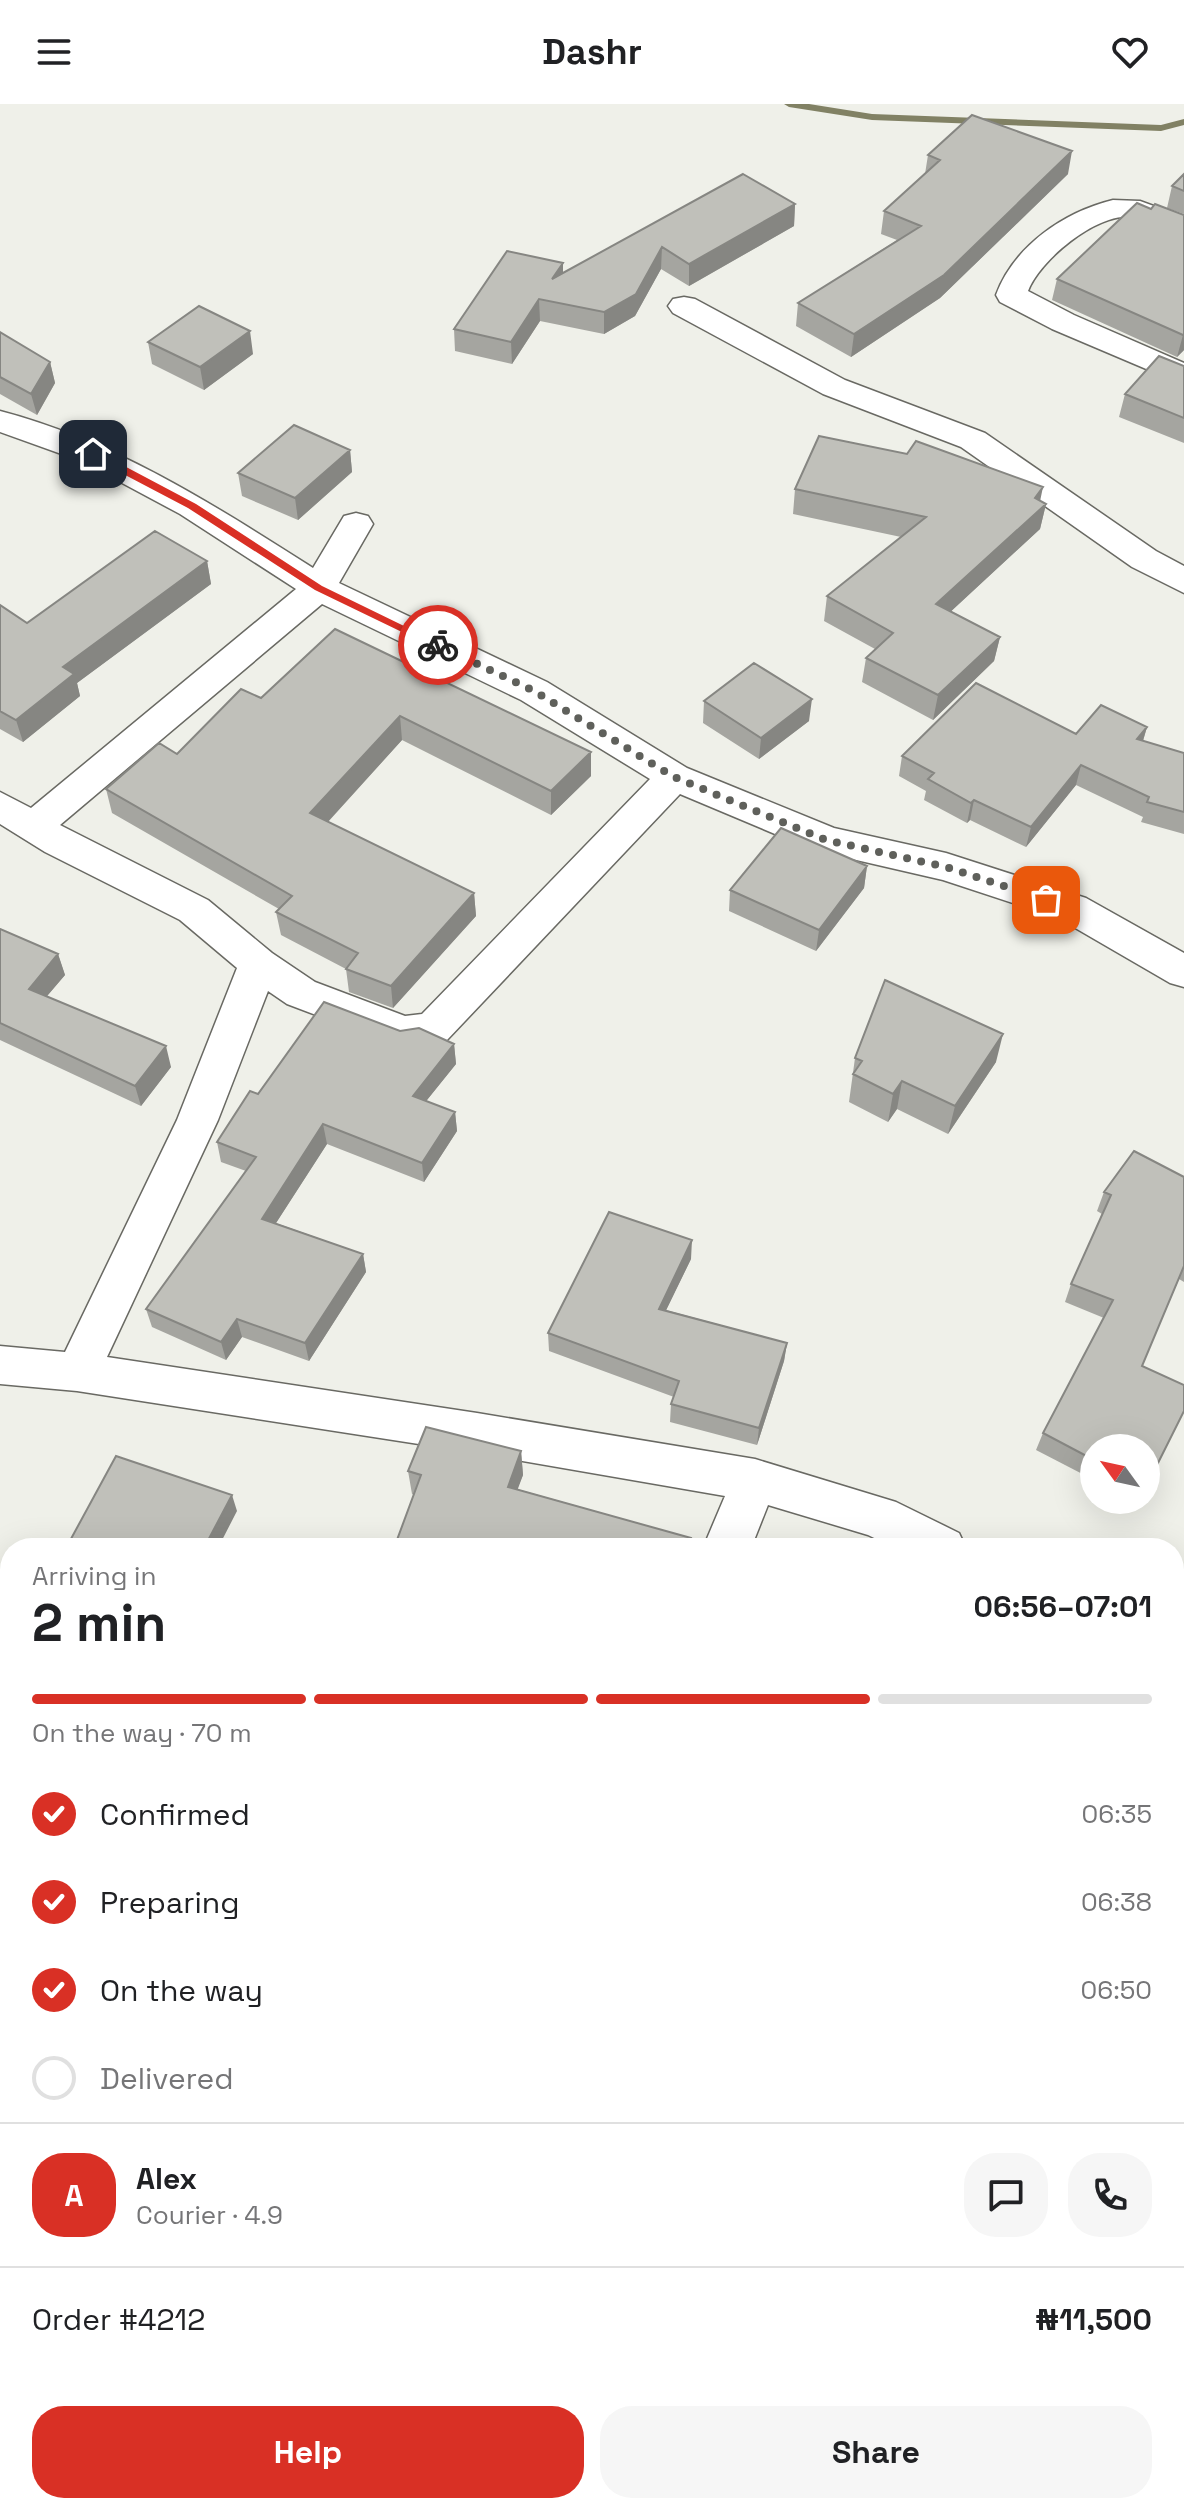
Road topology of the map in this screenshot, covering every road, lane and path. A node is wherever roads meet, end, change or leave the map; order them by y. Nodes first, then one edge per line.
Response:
1 (1184, 228) edge
2 (684, 306) dead end
3 (1184, 375) edge
4 (0, 421) edge
5 (356, 524) dead end
6 (1184, 581) edge
7 (319, 588) junction
8 (674, 777) junction
9 (16, 817) edge
10 (258, 964) junction
11 (1184, 972) edge
12 (0, 1365) edge
13 (77, 1372) junction
14 (755, 1480) junction
15 (731, 1538) edge
16 (922, 1538) edge

1 - 3 street
2 - 6 street
4 - 7 street
5 - 7 street
7 - 8 street
7 - 9 street
8 - 10 street
8 - 11 street
9 - 10 street
10 - 13 street
12 - 13 street
13 - 14 street
14 - 15 street
14 - 16 street

